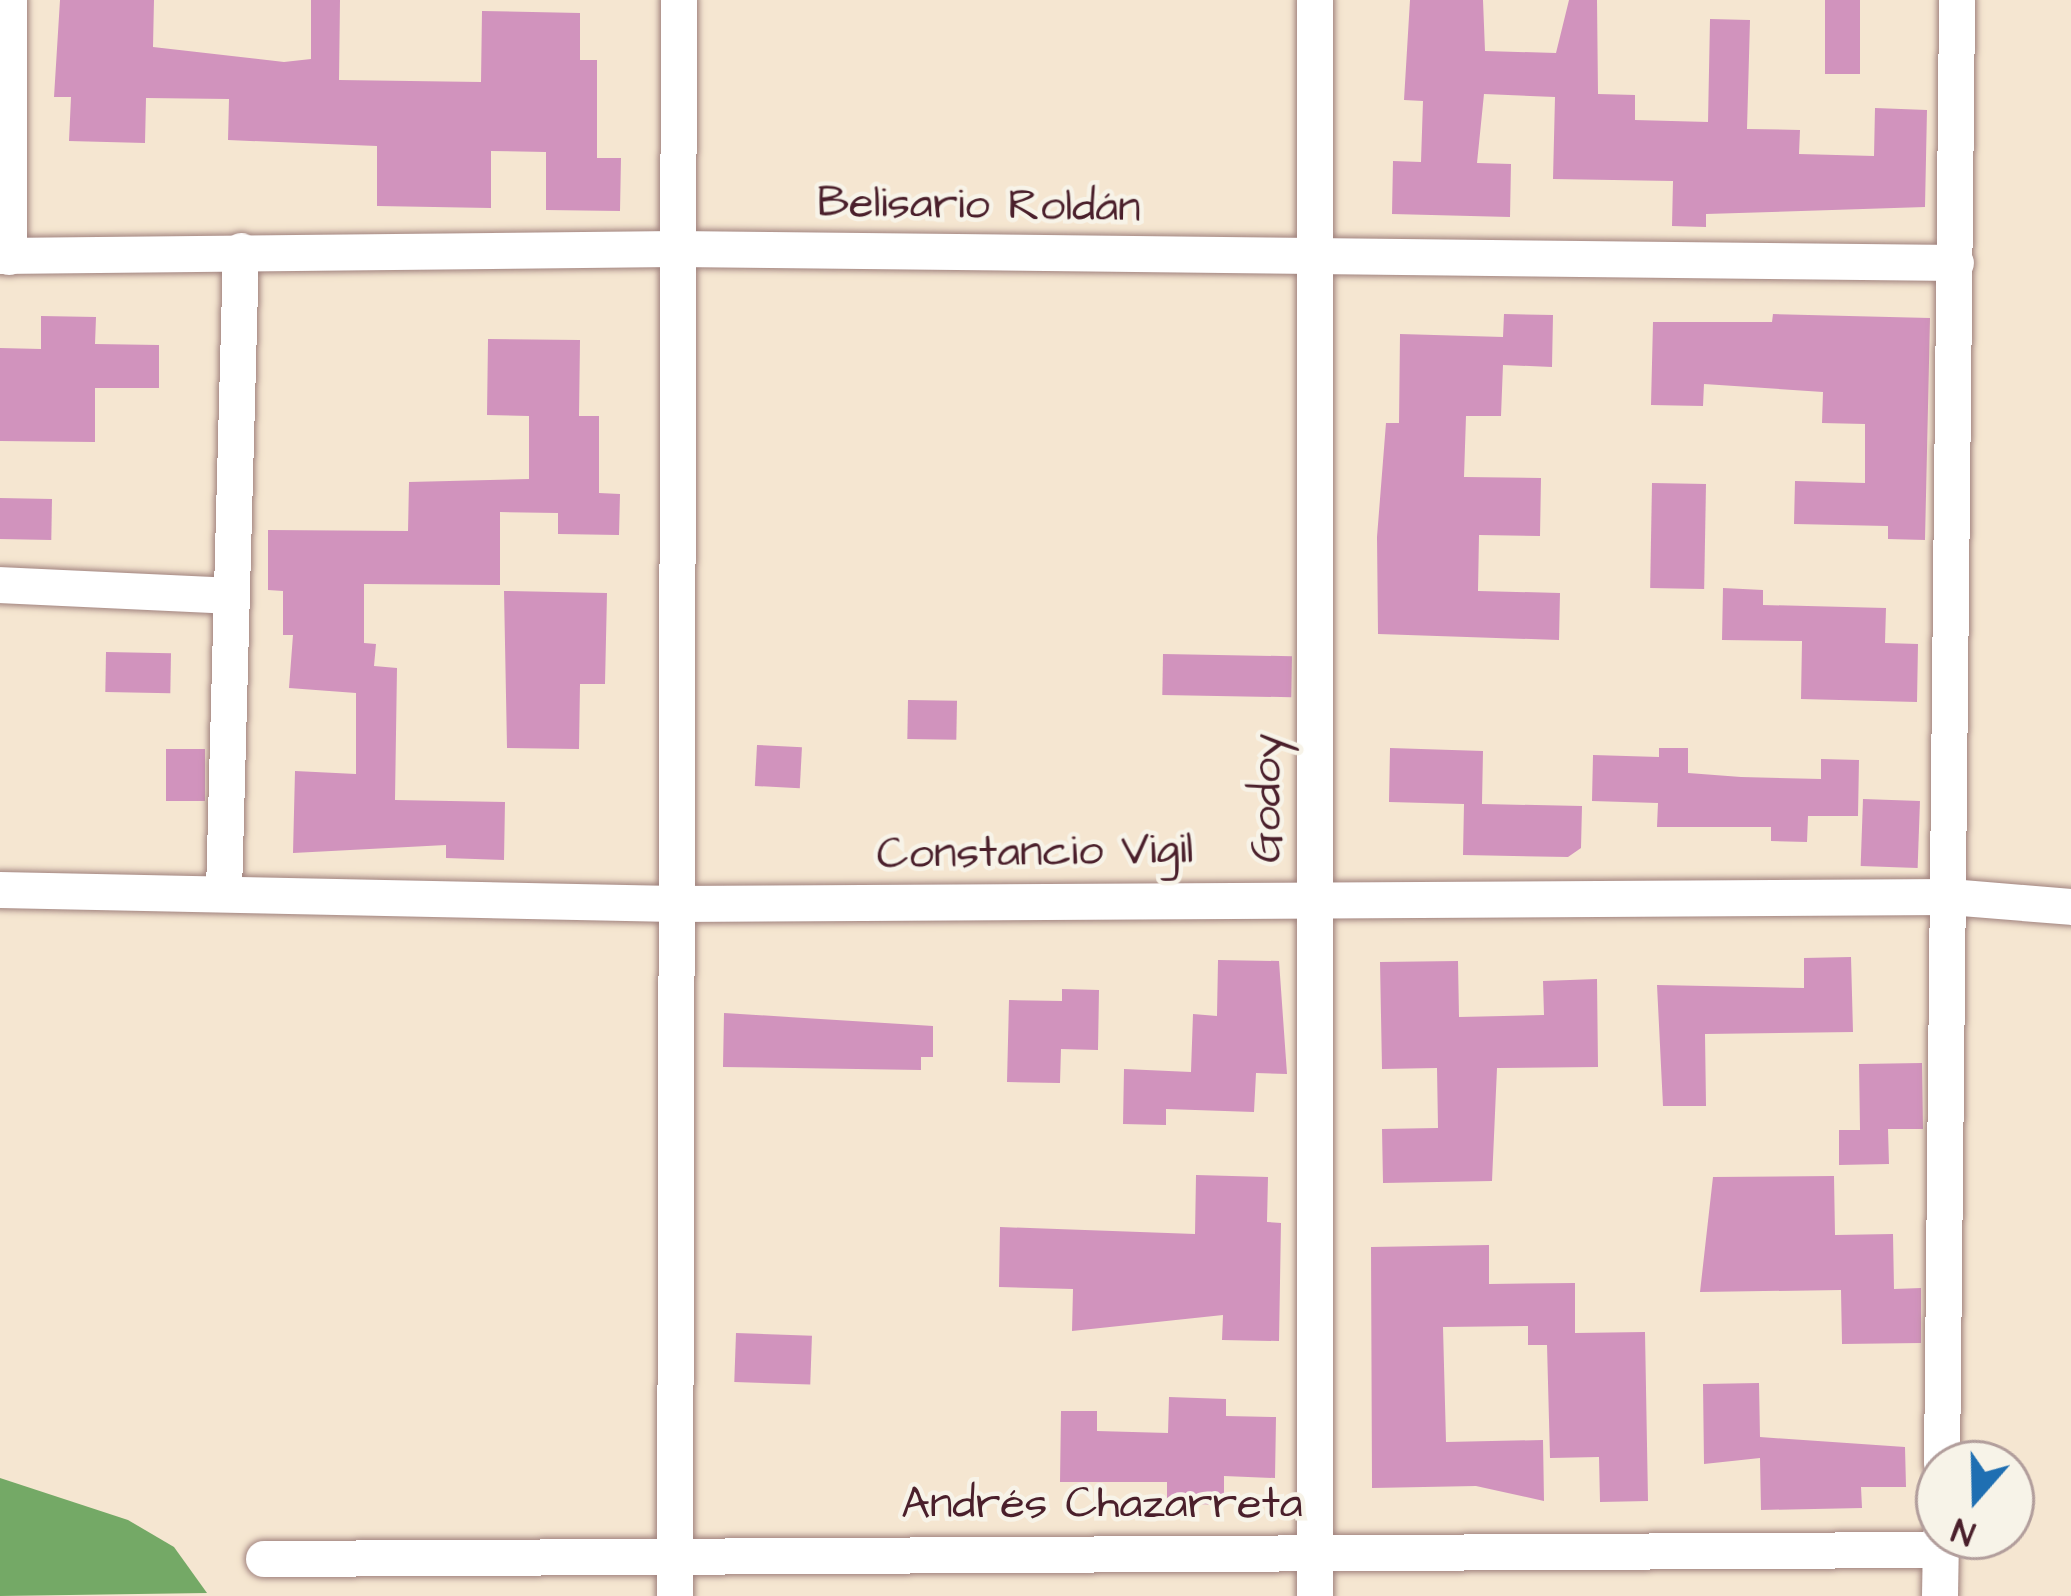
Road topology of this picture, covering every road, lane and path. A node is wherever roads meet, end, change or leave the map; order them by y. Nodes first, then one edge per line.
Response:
1 (9, 0) edge
2 (679, 0) edge
3 (1315, 0) edge
4 (1958, 0) edge
5 (241, 250) junction
6 (676, 250) junction
7 (4, 256) edge
8 (1317, 259) junction
9 (1956, 262) junction
10 (0, 586) edge
11 (232, 596) junction
12 (0, 890) edge
13 (224, 892) junction
14 (1950, 897) junction
15 (1316, 898) junction
16 (675, 904) junction
17 (2071, 907) edge
18 (1942, 1440) edge
19 (1915, 1543) edge
20 (1315, 1551) junction
21 (675, 1557) junction
22 (264, 1559) dead end
23 (1941, 1560) edge
24 (675, 1596) edge
25 (1316, 1596) edge
26 (1940, 1596) edge

1 - 7 street
2 - 6 street
3 - 8 street, Godoy
4 - 9 street
5 - 6 street, Belisario Roldán
5 - 7 street, Belisario Roldán
5 - 11 street
6 - 8 street, Belisario Roldán
6 - 16 street
8 - 9 street, Belisario Roldán
8 - 15 street, Godoy
9 - 14 street
10 - 11 street
11 - 13 street
12 - 13 street, Constancio Vigil
13 - 16 street, Constancio Vigil
14 - 15 street, Constancio Vigil
14 - 17 street, Constancio Vigil
14 - 18 street
15 - 16 street, Constancio Vigil
15 - 20 street, Godoy
16 - 21 street
19 - 20 street, Andrés Chazarreta
20 - 21 street, Andrés Chazarreta
20 - 25 street, Godoy
21 - 22 street, Andrés Chazarreta
21 - 24 street
23 - 26 street

